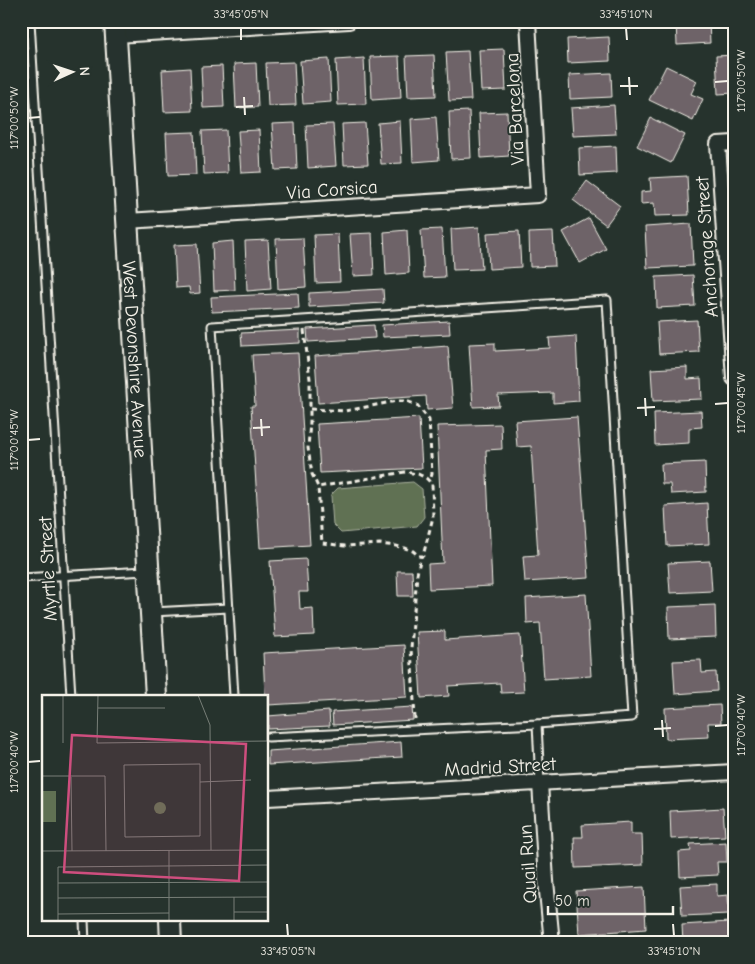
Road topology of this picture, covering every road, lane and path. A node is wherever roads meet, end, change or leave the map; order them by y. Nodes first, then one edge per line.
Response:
1 (30, 21) edge
2 (349, 21) edge
3 (528, 21) edge
4 (116, 28) edge
5 (734, 144) edge
6 (538, 195) joint
7 (128, 221) junction
8 (303, 320) junction
9 (734, 378) edge
10 (310, 409) junction
11 (430, 481) junction
12 (318, 487) junction
13 (421, 556) junction
14 (148, 571) junction
15 (64, 575) junction
16 (21, 578) edge
17 (229, 608) junction
18 (151, 612) junction
19 (71, 695) edge
20 (156, 695) edge
21 (234, 695) edge
22 (536, 724) junction
23 (416, 730) junction
24 (269, 737) edge
25 (734, 772) edge
26 (540, 783) junction
27 (269, 798) edge
28 (84, 922) edge
29 (170, 922) edge
30 (85, 943) edge
31 (171, 943) edge
32 (552, 943) edge

1 - 15 lane, Myrtle Street
2 - 4 street
3 - 6 street, Via Barcelona
4 - 7 main road, West Devonshire Avenue
5 - 9 street, Anchorage Street
6 - 7 street, Via Corsica
7 - 14 main road, West Devonshire Avenue
8 - 10 path
8 - 17 lane
8 - 22 lane
10 - 11 path
10 - 12 path
11 - 12 path
11 - 13 path
12 - 13 path
13 - 23 path
14 - 15 lane
14 - 18 main road, West Devonshire Avenue
15 - 16 lane
15 - 19 lane, Myrtle Street
17 - 18 lane
17 - 21 lane
18 - 20 main road, West Devonshire Avenue
22 - 23 lane
22 - 26 lane
23 - 24 lane
25 - 26 street, Madrid Street
26 - 27 street, Madrid Street
26 - 32 street, Quail Run
28 - 30 lane
29 - 31 main road

